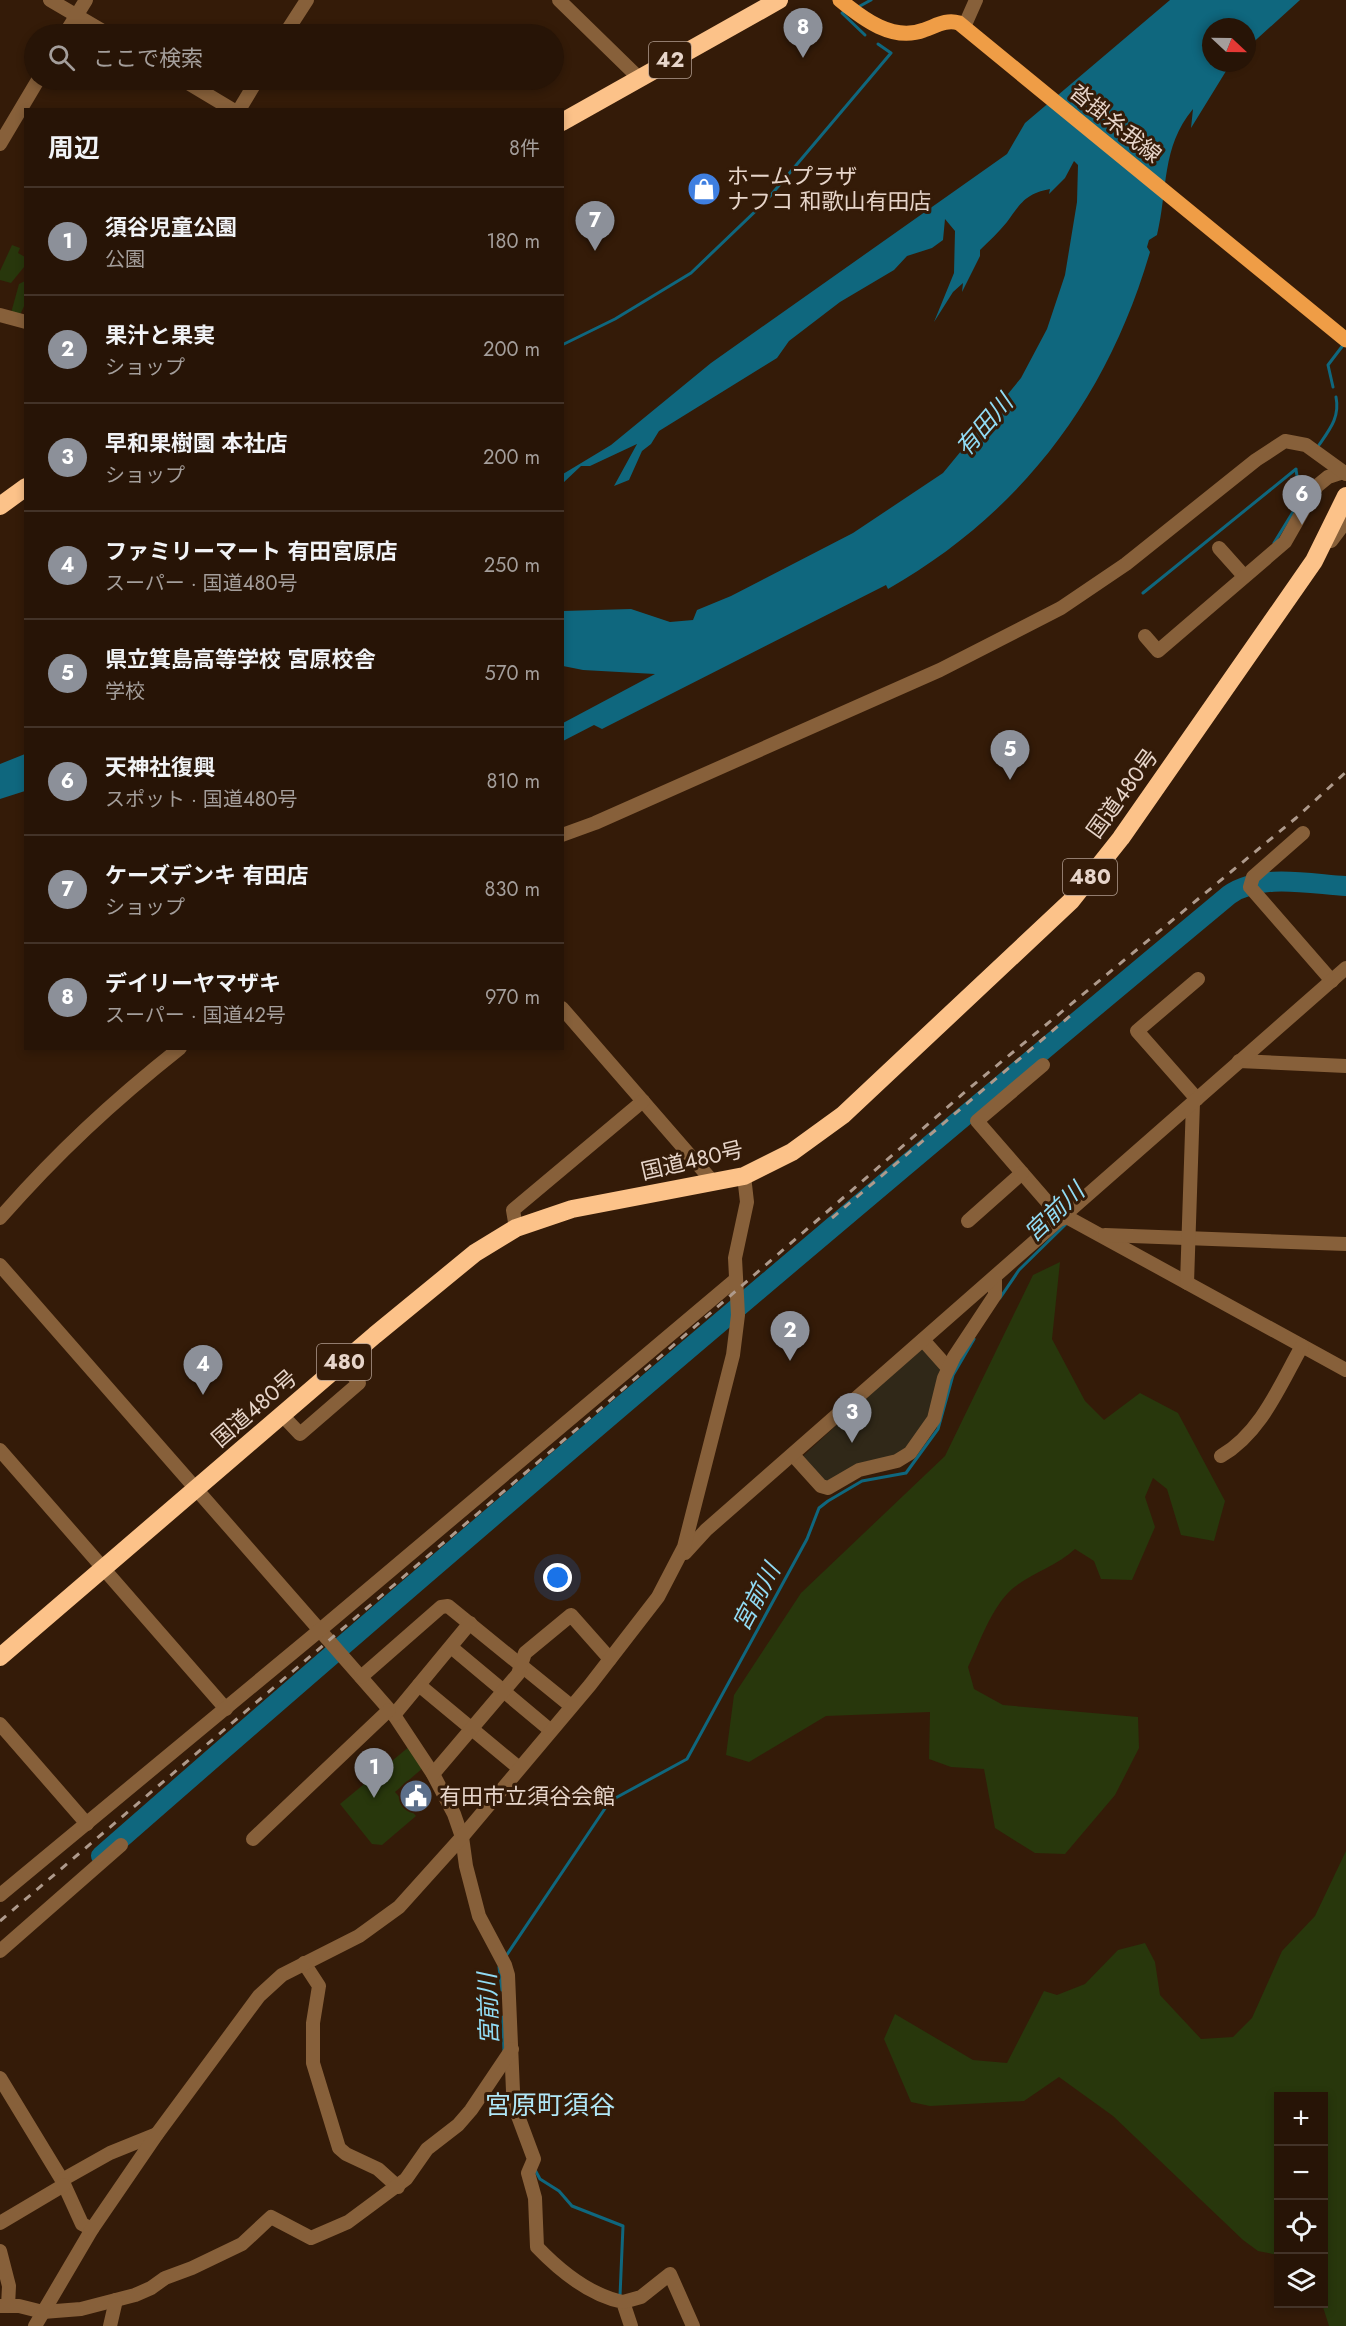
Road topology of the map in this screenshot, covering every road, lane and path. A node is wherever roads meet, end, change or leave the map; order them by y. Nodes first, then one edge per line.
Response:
1 (50, 0) edge
2 (86, 0) edge
3 (306, 0) edge
4 (559, 0) edge
5 (779, 0) edge
6 (840, 0) edge
7 (976, 0) edge
8 (76, 16) junction
9 (71, 24) edge
10 (90, 24) edge
11 (291, 24) edge
12 (967, 30) junction
13 (639, 78) junction
14 (33, 90) edge
15 (200, 90) edge
16 (251, 90) edge
17 (230, 108) edge
18 (240, 108) edge
19 (564, 121) edge
20 (0, 144) edge
21 (0, 315) edge
22 (24, 321) edge
23 (1346, 340) edge
24 (1344, 473) edge
25 (24, 488) edge
26 (1346, 496) edge
27 (0, 506) edge
28 (1346, 521) edge
29 (1219, 548) dead end
30 (1314, 561) junction
31 (1244, 576) junction
32 (1145, 636) dead end
33 (1303, 833) dead end
34 (564, 834) edge
35 (1346, 968) edge
36 (1198, 979) dead end
37 (1332, 981) junction
38 (564, 1010) edge
39 (178, 1050) edge
40 (1239, 1061) junction
41 (1043, 1065) dead end
42 (1346, 1066) edge
43 (643, 1101) junction
44 (1195, 1101) junction
45 (1022, 1173) junction
46 (744, 1176) junction
47 (714, 1183) junction
48 (0, 1218) edge
49 (1063, 1218) junction
50 (968, 1221) dead end
51 (516, 1228) junction
52 (1103, 1235) junction
53 (1189, 1238) junction
54 (1346, 1244) edge
55 (0, 1265) edge
56 (996, 1277) junction
57 (735, 1280) junction
58 (1187, 1283) junction
59 (923, 1340) junction
60 (1302, 1346) junction
61 (344, 1362) junction
62 (948, 1368) junction
63 (1346, 1370) edge
64 (282, 1415) junction
65 (0, 1450) edge
66 (793, 1455) junction
67 (1221, 1456) dead end
68 (196, 1489) junction
69 (680, 1558) junction
70 (104, 1568) junction
71 (470, 1623) junction
72 (317, 1627) junction
73 (451, 1647) junction
74 (0, 1657) edge
75 (610, 1659) junction
76 (521, 1665) junction
77 (362, 1677) junction
78 (419, 1685) junction
79 (504, 1691) junction
80 (571, 1706) junction
81 (226, 1709) junction
82 (392, 1712) junction
83 (0, 1724) edge
84 (472, 1729) junction
85 (550, 1731) junction
86 (519, 1768) junction
87 (433, 1774) junction
88 (87, 1824) junction
89 (462, 1837) junction
90 (253, 1839) dead end
91 (121, 1845) dead end
92 (0, 1895) edge
93 (0, 1951) edge
94 (304, 1963) junction
95 (512, 2049) junction
96 (0, 2078) edge
97 (157, 2134) junction
98 (63, 2183) junction
99 (398, 2187) junction
100 (0, 2223) edge
101 (92, 2229) junction
102 (0, 2251) edge
103 (116, 2300) junction
104 (623, 2302) junction
105 (4, 2306) edge
106 (43, 2312) junction
107 (35, 2326) edge
108 (110, 2326) edge
109 (631, 2326) edge
110 (693, 2326) edge

1 - 8 street
2 - 8 street
3 - 11 street
4 - 13 street
5 - 13 highway, 42
6 - 12 main road
7 - 12 street
8 - 9 street
8 - 10 street
12 - 23 main road, 沓掛糸我線
13 - 19 highway, 42
14 - 20 street
15 - 17 street
16 - 18 street
21 - 22 street
24 - 31 street
24 - 34 street
25 - 27 highway
26 - 30 highway, 国道480号 / 480
28 - 30 street
29 - 31 street
30 - 46 highway, 国道480号 / 480
31 - 32 street
33 - 37 street
35 - 37 street
36 - 44 street
37 - 40 street
38 - 43 street
39 - 48 street
40 - 42 street
40 - 44 street
41 - 45 street
43 - 47 street
43 - 51 street
44 - 49 street
44 - 53 street
45 - 49 street
45 - 50 street
46 - 47 highway, 国道480号 / 480
46 - 57 street
47 - 51 highway, 国道480号 / 480
49 - 52 street
49 - 56 street
51 - 61 highway, 国道480号 / 480
52 - 53 street
52 - 58 street
53 - 54 street
53 - 58 street
55 - 68 street
56 - 59 street
56 - 62 street
57 - 69 street
57 - 72 street
58 - 60 street
59 - 62 street
59 - 66 street
60 - 63 street
60 - 67 street
61 - 64 highway, 国道480号 / 480
61 - 64 street
62 - 66 street
64 - 68 highway, 国道480号 / 480
65 - 70 street
66 - 69 street
68 - 70 highway, 国道480号 / 480
68 - 72 street
69 - 75 street
70 - 74 highway, 国道480号 / 480
70 - 81 street
71 - 73 street
71 - 76 street
71 - 77 street
72 - 77 street
72 - 81 street
73 - 78 street
73 - 79 street
75 - 76 street
75 - 80 street
76 - 79 street
76 - 80 street
77 - 82 street
78 - 82 street
78 - 84 street
79 - 84 street
79 - 85 street
80 - 85 street
81 - 88 street
82 - 87 street
82 - 90 street
83 - 88 street
84 - 86 street
84 - 87 street
85 - 86 street
86 - 89 street
87 - 89 street
88 - 92 street
89 - 94 street
89 - 95 street
91 - 93 street
94 - 97 street
94 - 99 street
95 - 99 street
95 - 104 street
96 - 98 street
97 - 98 street
97 - 101 street
98 - 100 street
98 - 101 street
99 - 103 street
101 - 106 street
102 - 105 street
103 - 106 street
103 - 108 street
104 - 109 street
104 - 110 street
105 - 106 street
106 - 107 street

